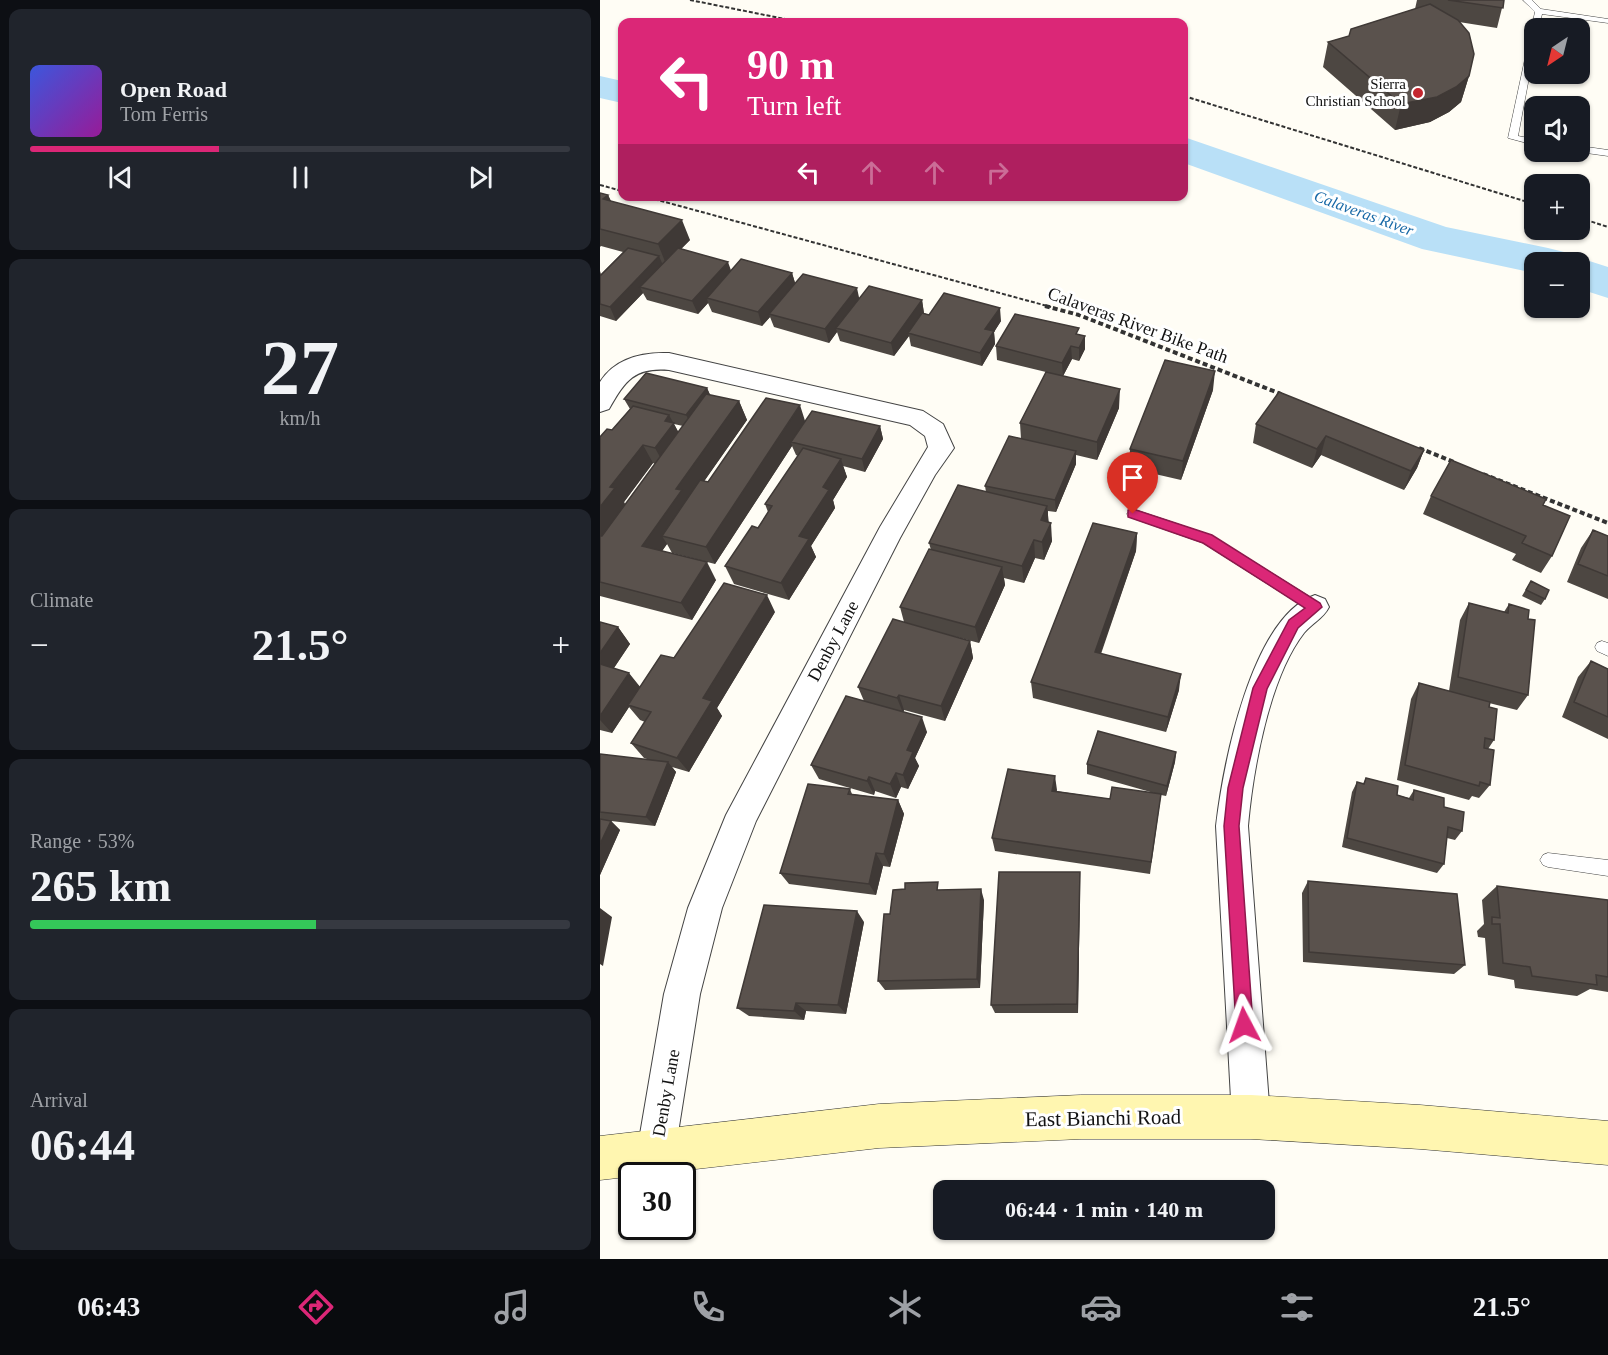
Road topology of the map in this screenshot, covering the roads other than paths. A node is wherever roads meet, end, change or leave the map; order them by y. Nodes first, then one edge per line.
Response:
1 (1527, 0) edge
2 (1539, 11) junction
3 (1538, 18) edge
4 (1608, 21) edge
5 (1524, 84) edge
6 (1524, 140) edge
7 (1590, 150) edge
8 (1608, 153) edge
9 (600, 403) edge
10 (1133, 514) dead end
11 (1315, 607) joint
12 (1548, 860) dead end
13 (1608, 867) edge
14 (1251, 1117) junction
15 (1608, 1143) edge
16 (656, 1152) junction
17 (600, 1158) edge

1 - 2 lane
2 - 3 lane
2 - 4 lane
5 - 6 lane
7 - 8 lane
9 - 16 street, Denby Lane
10 - 11 lane
11 - 14 street
12 - 13 lane
14 - 15 street, East Bianchi Road
14 - 16 street, East Bianchi Road
16 - 17 street, East Bianchi Road

